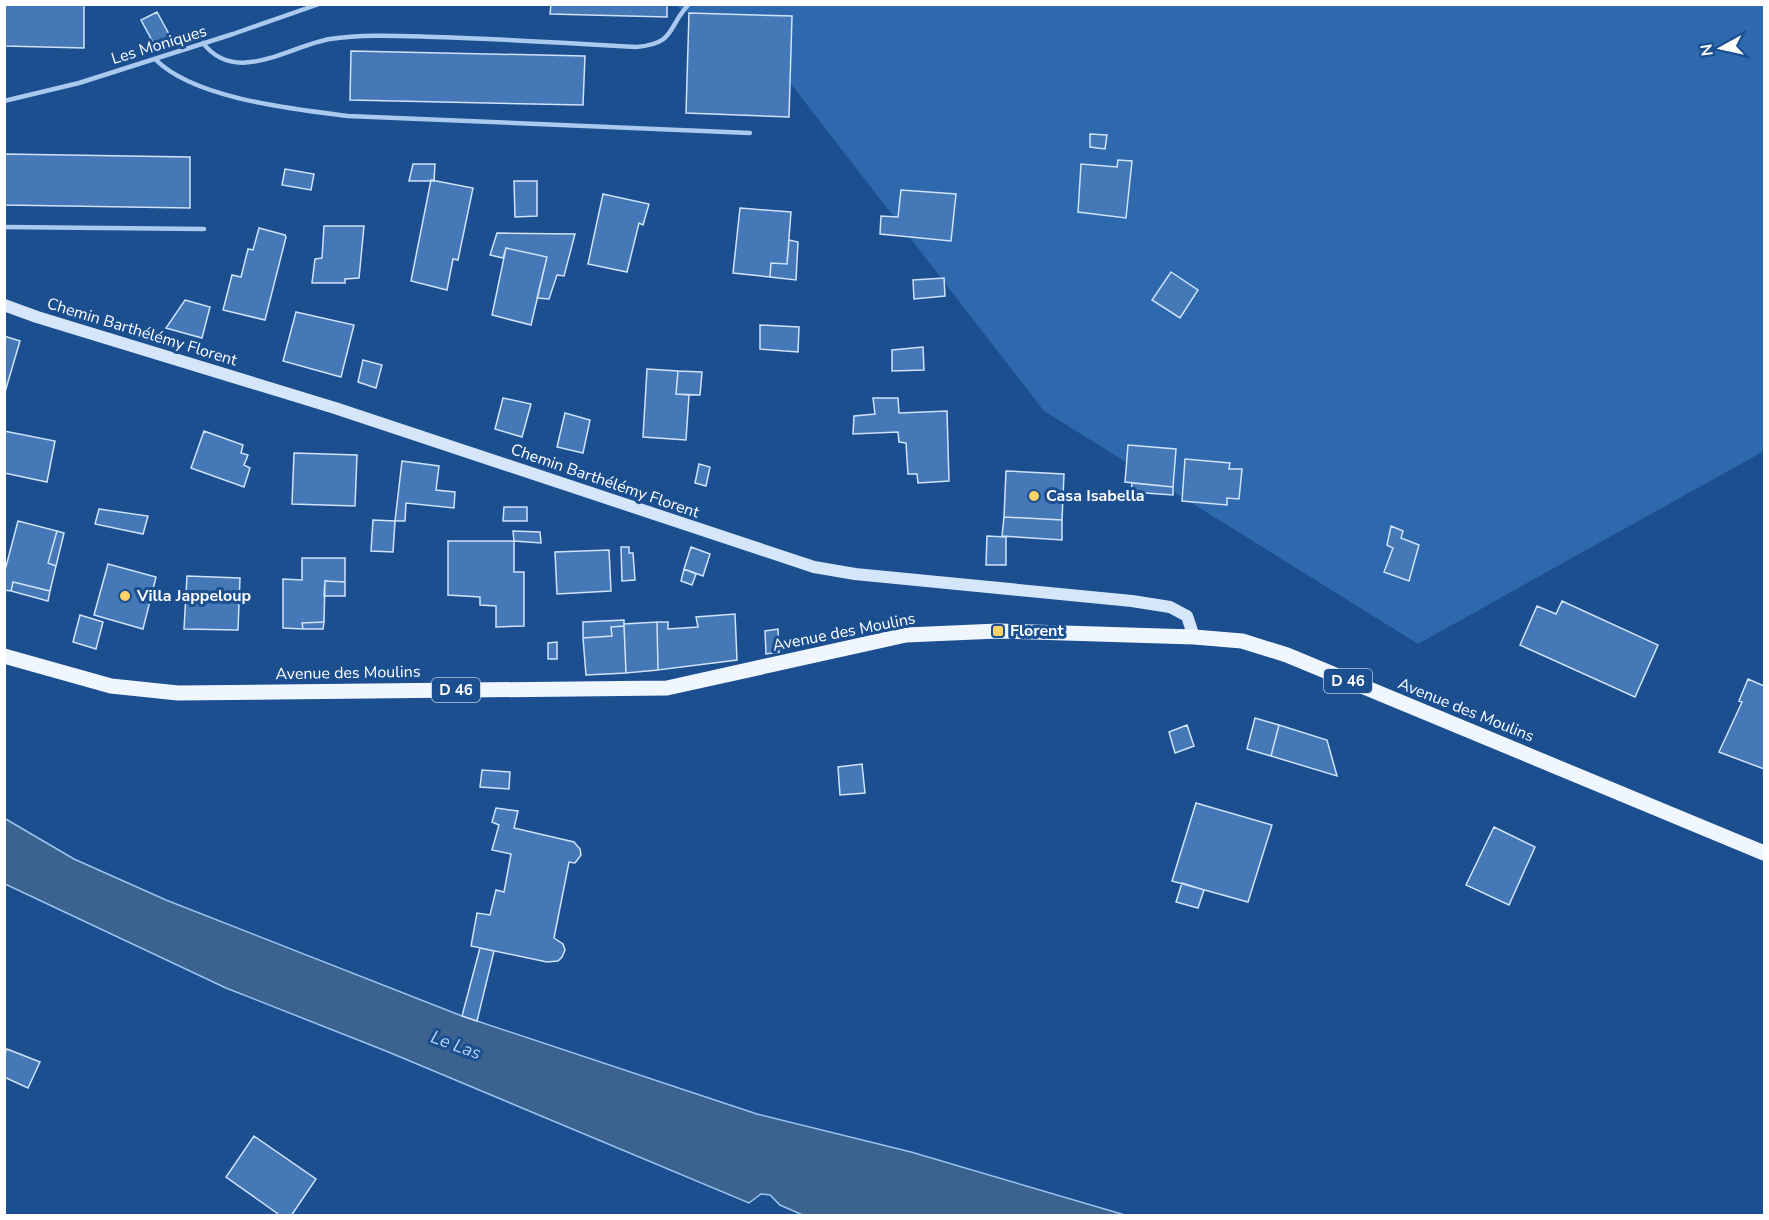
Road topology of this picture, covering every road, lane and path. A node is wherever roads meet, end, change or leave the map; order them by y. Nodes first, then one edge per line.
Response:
1 (319, 4) edge
2 (689, 4) edge
3 (203, 44) junction
4 (155, 59) junction
5 (4, 101) edge
6 (750, 133) dead end
7 (4, 227) edge
8 (204, 229) dead end
9 (4, 304) edge
10 (1194, 637) junction
11 (4, 656) edge
12 (1764, 853) edge

1 - 3 lane, Les Moniques
2 - 3 lane
3 - 4 lane, Les Moniques
4 - 5 lane, Les Moniques
4 - 6 lane
7 - 8 lane
9 - 10 street, Chemin Barthélémy Florent
10 - 11 main road, Avenue des Moulins / D 46
10 - 12 main road, Avenue des Moulins / D 46

